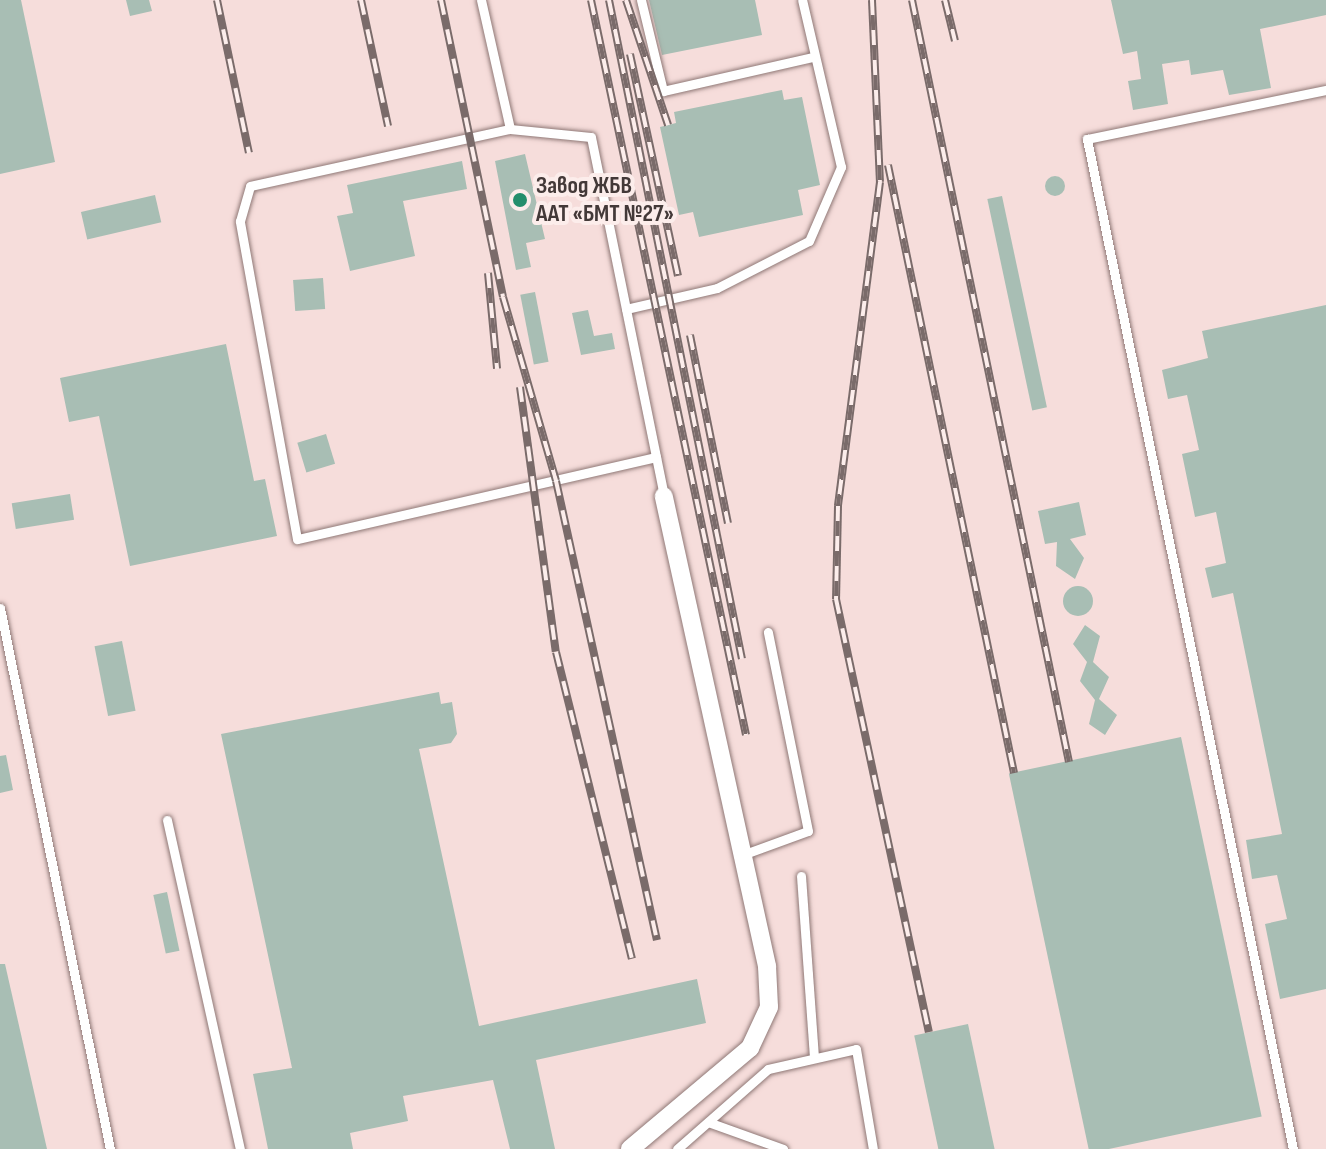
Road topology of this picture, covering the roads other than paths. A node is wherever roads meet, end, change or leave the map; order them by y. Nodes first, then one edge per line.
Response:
1 (481, 0) edge
2 (641, 0) edge
3 (802, 0) edge
4 (813, 57) junction
5 (1326, 90) edge
6 (510, 129) junction
7 (626, 309) junction
8 (656, 457) junction
9 (664, 496) joint
10 (0, 608) edge
11 (768, 632) dead end
12 (167, 820) dead end
13 (742, 855) junction
14 (801, 876) dead end
15 (814, 1058) junction
16 (708, 1122) junction
17 (110, 1149) edge
18 (240, 1149) edge
19 (630, 1149) edge
20 (677, 1149) edge
21 (783, 1149) edge
22 (873, 1149) edge
23 (1293, 1149) edge

1 - 6 lane
2 - 4 lane
3 - 4 lane
4 - 7 lane
5 - 23 lane
6 - 7 lane
6 - 8 lane
7 - 8 lane
8 - 9 lane
9 - 13 street
10 - 17 lane
11 - 13 lane
12 - 18 lane
13 - 19 street
14 - 15 lane
15 - 16 lane
15 - 22 lane
16 - 20 lane
16 - 21 lane

